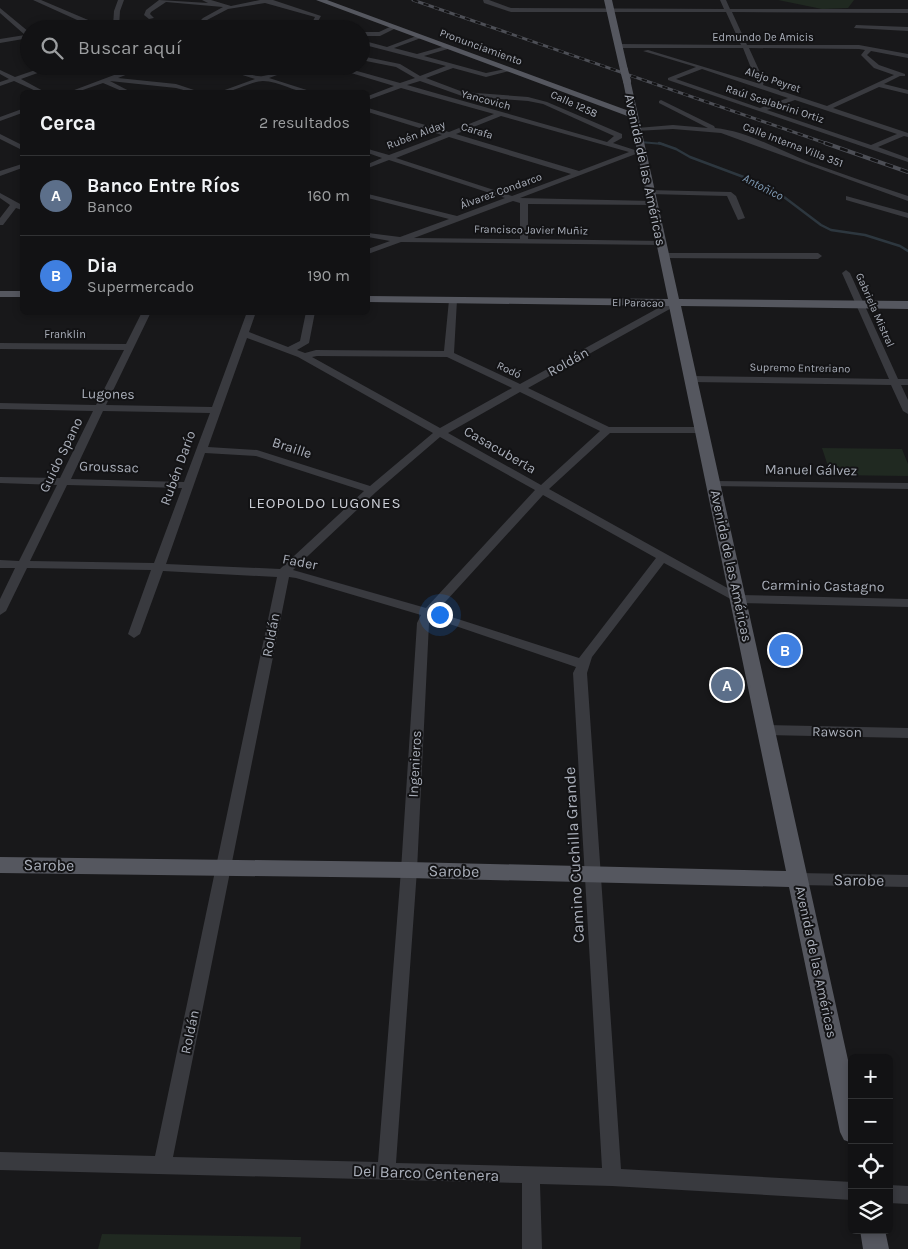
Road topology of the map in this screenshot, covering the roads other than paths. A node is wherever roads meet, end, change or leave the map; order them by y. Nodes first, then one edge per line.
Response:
1 (36, 0) edge
2 (121, 0) edge
3 (164, 0) edge
4 (205, 0) edge
5 (266, 0) edge
6 (320, 0) edge
7 (330, 0) edge
8 (486, 0) edge
9 (608, 0) edge
10 (722, 0) edge
11 (218, 5) junction
12 (228, 8) junction
13 (0, 10) edge
14 (610, 10) junction
15 (728, 11) junction
16 (845, 12) junction
17 (908, 12) edge
18 (151, 18) dead end
19 (82, 20) edge
20 (116, 20) edge
21 (203, 20) edge
22 (316, 20) edge
23 (20, 28) edge
24 (394, 28) junction
25 (856, 28) junction
26 (908, 29) edge
27 (370, 34) edge
28 (860, 34) dead end
29 (419, 37) junction
30 (20, 38) edge
31 (865, 41) dead end
32 (0, 42) edge
33 (370, 44) edge
34 (618, 46) junction
35 (449, 47) junction
36 (632, 47) junction
37 (745, 47) junction
38 (870, 48) junction
39 (387, 49) junction
40 (417, 56) junction
41 (908, 56) edge
42 (370, 59) edge
43 (452, 66) junction
44 (702, 67) junction
45 (510, 70) junction
46 (0, 72) edge
47 (900, 74) junction
48 (27, 75) edge
49 (121, 75) edge
50 (252, 75) edge
51 (272, 75) edge
52 (361, 75) edge
53 (908, 76) edge
54 (264, 78) junction
55 (419, 78) junction
56 (15, 79) junction
57 (107, 80) junction
58 (0, 84) edge
59 (880, 84) junction
60 (397, 86) junction
61 (760, 86) junction
62 (38, 90) edge
63 (78, 90) edge
64 (124, 90) edge
65 (190, 90) edge
66 (230, 90) edge
67 (303, 90) edge
68 (908, 92) edge
69 (370, 97) edge
70 (794, 98) junction
71 (661, 102) dead end
72 (826, 109) junction
73 (633, 110) junction
74 (760, 110) junction
75 (370, 111) edge
76 (20, 112) edge
77 (501, 114) junction
78 (689, 116) junction
79 (0, 119) edge
80 (674, 127) junction
81 (637, 130) junction
82 (722, 131) junction
83 (449, 134) junction
84 (906, 134) edge
85 (0, 136) edge
86 (608, 144) junction
87 (20, 147) edge
88 (872, 147) junction
89 (370, 152) edge
90 (639, 152) junction
91 (388, 158) junction
92 (908, 160) edge
93 (370, 165) edge
94 (20, 167) edge
95 (0, 174) edge
96 (580, 174) junction
97 (650, 192) junction
98 (0, 195) edge
99 (370, 197) edge
100 (849, 198) dead end
101 (513, 199) junction
102 (908, 199) edge
103 (524, 202) junction
104 (652, 203) junction
105 (19, 206) edge
106 (908, 216) edge
107 (741, 218) dead end
108 (458, 219) junction
109 (0, 223) edge
110 (370, 235) edge
111 (401, 240) junction
112 (524, 241) junction
113 (661, 243) junction
114 (370, 251) edge
115 (664, 256) junction
116 (818, 256) dead end
117 (846, 273) dead end
118 (0, 294) edge
119 (20, 294) edge
120 (370, 299) edge
121 (454, 300) junction
122 (674, 303) junction
123 (861, 305) junction
124 (908, 305) edge
125 (146, 315) edge
126 (251, 315) edge
127 (310, 315) edge
128 (244, 333) junction
129 (0, 346) edge
130 (130, 348) junction
131 (289, 350) junction
132 (449, 354) junction
133 (303, 357) junction
134 (691, 379) junction
135 (896, 382) junction
136 (908, 382) edge
137 (520, 388) junction
138 (0, 406) edge
139 (101, 408) junction
140 (215, 410) junction
141 (908, 411) edge
142 (607, 430) junction
143 (701, 430) junction
144 (439, 433) junction
145 (200, 450) junction
146 (0, 480) edge
147 (65, 481) junction
148 (187, 484) junction
149 (713, 484) junction
150 (908, 486) edge
151 (372, 490) junction
152 (541, 491) junction
153 (662, 558) junction
154 (0, 564) edge
155 (23, 565) junction
156 (158, 567) junction
157 (284, 572) junction
158 (738, 599) junction
159 (908, 603) edge
160 (0, 610) edge
161 (428, 613) junction
162 (134, 634) dead end
163 (582, 664) junction
164 (766, 730) junction
165 (908, 733) edge
166 (0, 865) edge
167 (224, 868) junction
168 (409, 870) junction
169 (592, 874) junction
170 (798, 879) junction
171 (908, 881) edge
172 (848, 1113) edge
173 (0, 1161) edge
174 (162, 1165) junction
175 (386, 1172) junction
176 (530, 1176) junction
177 (612, 1177) junction
178 (848, 1190) edge
179 (893, 1194) edge
180 (908, 1195) edge
181 (873, 1234) edge
182 (532, 1249) edge
183 (876, 1249) edge

1 - 19 street
2 - 20 street
3 - 11 street
3 - 18 street
4 - 11 street
5 - 12 street
5 - 22 street
6 - 24 main road, Pronunciamiento
7 - 73 main road, Pronunciamiento
8 - 14 street
9 - 14 main road, Avenida de las Américas
10 - 15 street
11 - 12 street
12 - 21 street
13 - 23 street
14 - 15 street
14 - 34 main road, Avenida de las Américas
15 - 16 street
15 - 37 street
16 - 17 street
16 - 25 street
24 - 27 street
24 - 29 main road, Pronunciamiento
25 - 26 street
25 - 28 street
29 - 35 main road, Pronunciamiento
29 - 39 street
30 - 32 street
31 - 38 street
33 - 39 street
34 - 36 street, Edmundo De Amicis
34 - 73 main road, Avenida de las Américas, bridge
35 - 40 street
35 - 45 main road, Pronunciamiento
36 - 37 street, Edmundo De Amicis
36 - 44 street, Alejo Peyret
37 - 38 street, Edmundo De Amicis
37 - 61 street
38 - 41 street, Edmundo De Amicis
38 - 47 street
39 - 40 street
40 - 43 street
42 - 55 street, Calle 1258
43 - 45 street
43 - 55 street
44 - 61 street, Alejo Peyret
44 - 74 street, Raúl Scalabrini Ortiz
45 - 73 main road, Pronunciamiento
46 - 56 street
47 - 53 street
47 - 59 street
48 - 56 street
49 - 57 street
50 - 54 street
51 - 54 street
52 - 60 street, Yancovich
54 - 66 street
54 - 67 street
55 - 60 street
55 - 86 street, Calle 1258
56 - 58 street
56 - 62 street
57 - 63 street
57 - 64 street
57 - 65 street
59 - 68 street
59 - 72 street
60 - 69 street
60 - 77 street, Yancovich
61 - 70 street, Alejo Peyret
70 - 72 street, Alejo Peyret
70 - 74 street
71 - 78 street
72 - 84 street, Alejo Peyret
73 - 81 main road, Avenida de las Américas
74 - 88 street, Raúl Scalabrini Ortiz
75 - 83 street, Carafa
76 - 79 street
77 - 83 street, Rubén Alday
77 - 86 street, Yancovich
78 - 80 street
78 - 82 street
80 - 81 street, Calle Interna Villa 351
80 - 82 street, Calle Interna Villa 351
81 - 90 main road, Avenida de las Américas
82 - 102 street, Calle Interna Villa 351
83 - 91 street, Rubén Alday
83 - 96 street, Carafa
84 - 88 street
85 - 87 street
86 - 90 street, Yancovich
88 - 92 street, Raúl Scalabrini Ortiz
89 - 91 street
90 - 96 street, Álvarez Condarco
90 - 97 main road, Avenida de las Américas
91 - 93 street, Rubén Alday
91 - 101 street
94 - 95 street
96 - 101 street, Álvarez Condarco
97 - 104 main road, Avenida de las Américas
97 - 107 street
98 - 105 street
99 - 108 street
100 - 106 street
101 - 103 street
101 - 108 street, Álvarez Condarco
103 - 104 street
103 - 112 street
104 - 113 main road, Avenida de las Américas
105 - 109 street
108 - 111 street, Álvarez Condarco
110 - 111 street
111 - 112 street, Francisco Javier Muñiz
111 - 114 street, Álvarez Condarco
112 - 113 street, Francisco Javier Muñiz
113 - 115 main road, Avenida de las Américas
115 - 116 street
115 - 122 main road, Avenida de las Américas
117 - 123 street, Gabriela Mistral
118 - 119 main road
120 - 121 main road, El Paracao
121 - 122 main road, El Paracao
121 - 132 street
122 - 123 main road, El Paracao
122 - 134 main road, Avenida de las Américas
122 - 137 street, Roldán
123 - 124 main road, El Paracao
123 - 135 street, Gabriela Mistral
125 - 130 street, Guido Spano
126 - 128 street, Rubén Darío
127 - 131 street
128 - 131 street, Casacuberta
128 - 140 street, Rubén Darío
129 - 130 street, Franklin
130 - 139 street, Guido Spano
131 - 133 street, Casacuberta
132 - 133 street, Rodó
132 - 137 street, Rodó
133 - 144 street, Casacuberta
134 - 135 street, Supremo Entreriano
134 - 143 main road, Avenida de las Américas
135 - 136 street, Supremo Entreriano
135 - 141 street, Gabriela Mistral
137 - 142 street, Rodó
137 - 144 street, Roldán
138 - 139 street, Lugones
139 - 140 street, Lugones
139 - 147 street, Guido Spano
140 - 145 street, Rubén Darío
142 - 143 street, Rodó
142 - 152 street, Ingenieros
143 - 149 main road, Avenida de las Américas
144 - 151 street, Roldán
144 - 152 street, Casacuberta
145 - 148 street, Rubén Darío
145 - 151 street, Braille
146 - 147 street, Groussac
147 - 148 street, Groussac
147 - 155 street, Guido Spano
148 - 156 street, Rubén Darío
149 - 150 street, Manuel Gálvez
149 - 158 main road, Avenida de las Américas
151 - 157 street, Roldán
152 - 153 street, Casacuberta
152 - 161 street, Ingenieros
153 - 158 street, Casacuberta
153 - 163 street
154 - 155 street, Fader
155 - 156 street, Fader
155 - 160 street, Guido Spano
156 - 157 street, Fader
156 - 162 street, Rubén Darío
157 - 161 street, Fader
157 - 167 street, Roldán
158 - 159 street, Carminio Castagno
158 - 164 main road, Avenida de las Américas
161 - 163 street, Fader
161 - 168 street, Ingenieros
163 - 169 street, Camino Cuchilla Grande
164 - 165 street, Rawson
164 - 170 main road, Avenida de las Américas
166 - 167 main road, Sarobe
167 - 168 main road, Sarobe
167 - 174 street, Roldán
168 - 169 main road, Sarobe
168 - 175 street, Ingenieros
169 - 170 main road, Sarobe
169 - 177 street, Camino Cuchilla Grande
170 - 171 street, Sarobe
170 - 172 main road, Avenida de las Américas
173 - 174 street, Del Barco Centenera
174 - 175 street, Del Barco Centenera
175 - 176 street, Del Barco Centenera
176 - 177 street, Del Barco Centenera
176 - 182 street
177 - 178 street, Del Barco Centenera
179 - 180 street
181 - 183 main road

